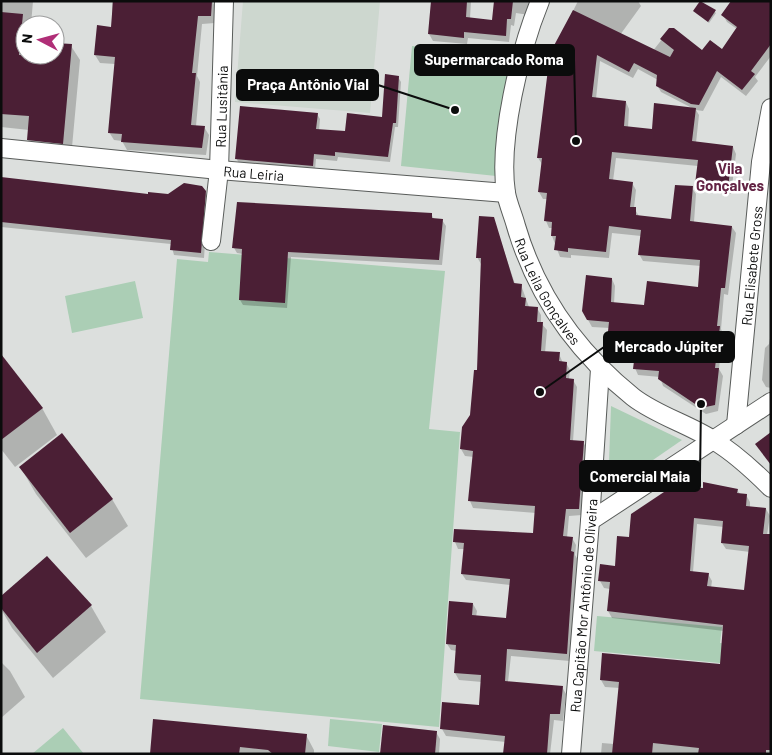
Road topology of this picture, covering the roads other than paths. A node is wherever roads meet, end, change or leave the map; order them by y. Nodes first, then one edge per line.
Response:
1 (224, 1) edge
2 (540, 1) edge
3 (771, 108) edge
4 (1, 148) edge
5 (219, 170) junction
6 (506, 193) junction
7 (211, 241) dead end
8 (600, 369) junction
9 (771, 402) edge
10 (736, 425) junction
11 (713, 440) junction
12 (771, 488) edge
13 (590, 521) junction
14 (570, 754) edge

1 - 5 street, Rua Lusitânia
2 - 6 street, Rua Leila Gonçalves
3 - 10 street, Rua Elisabete Gross
4 - 5 street, Rua Leiria
5 - 6 street, Rua Leiria
5 - 7 street, Rua Lusitânia
6 - 8 street, Rua Leila Gonçalves
8 - 11 street, Rua Leila Gonçalves
8 - 13 street, Rua Capitão Mor Antônio de Oliveira
9 - 10 street
10 - 11 street
11 - 12 street, Rua Leila Gonçalves
11 - 13 street
13 - 14 street, Rua Capitão Mor Antônio de Oliveira

